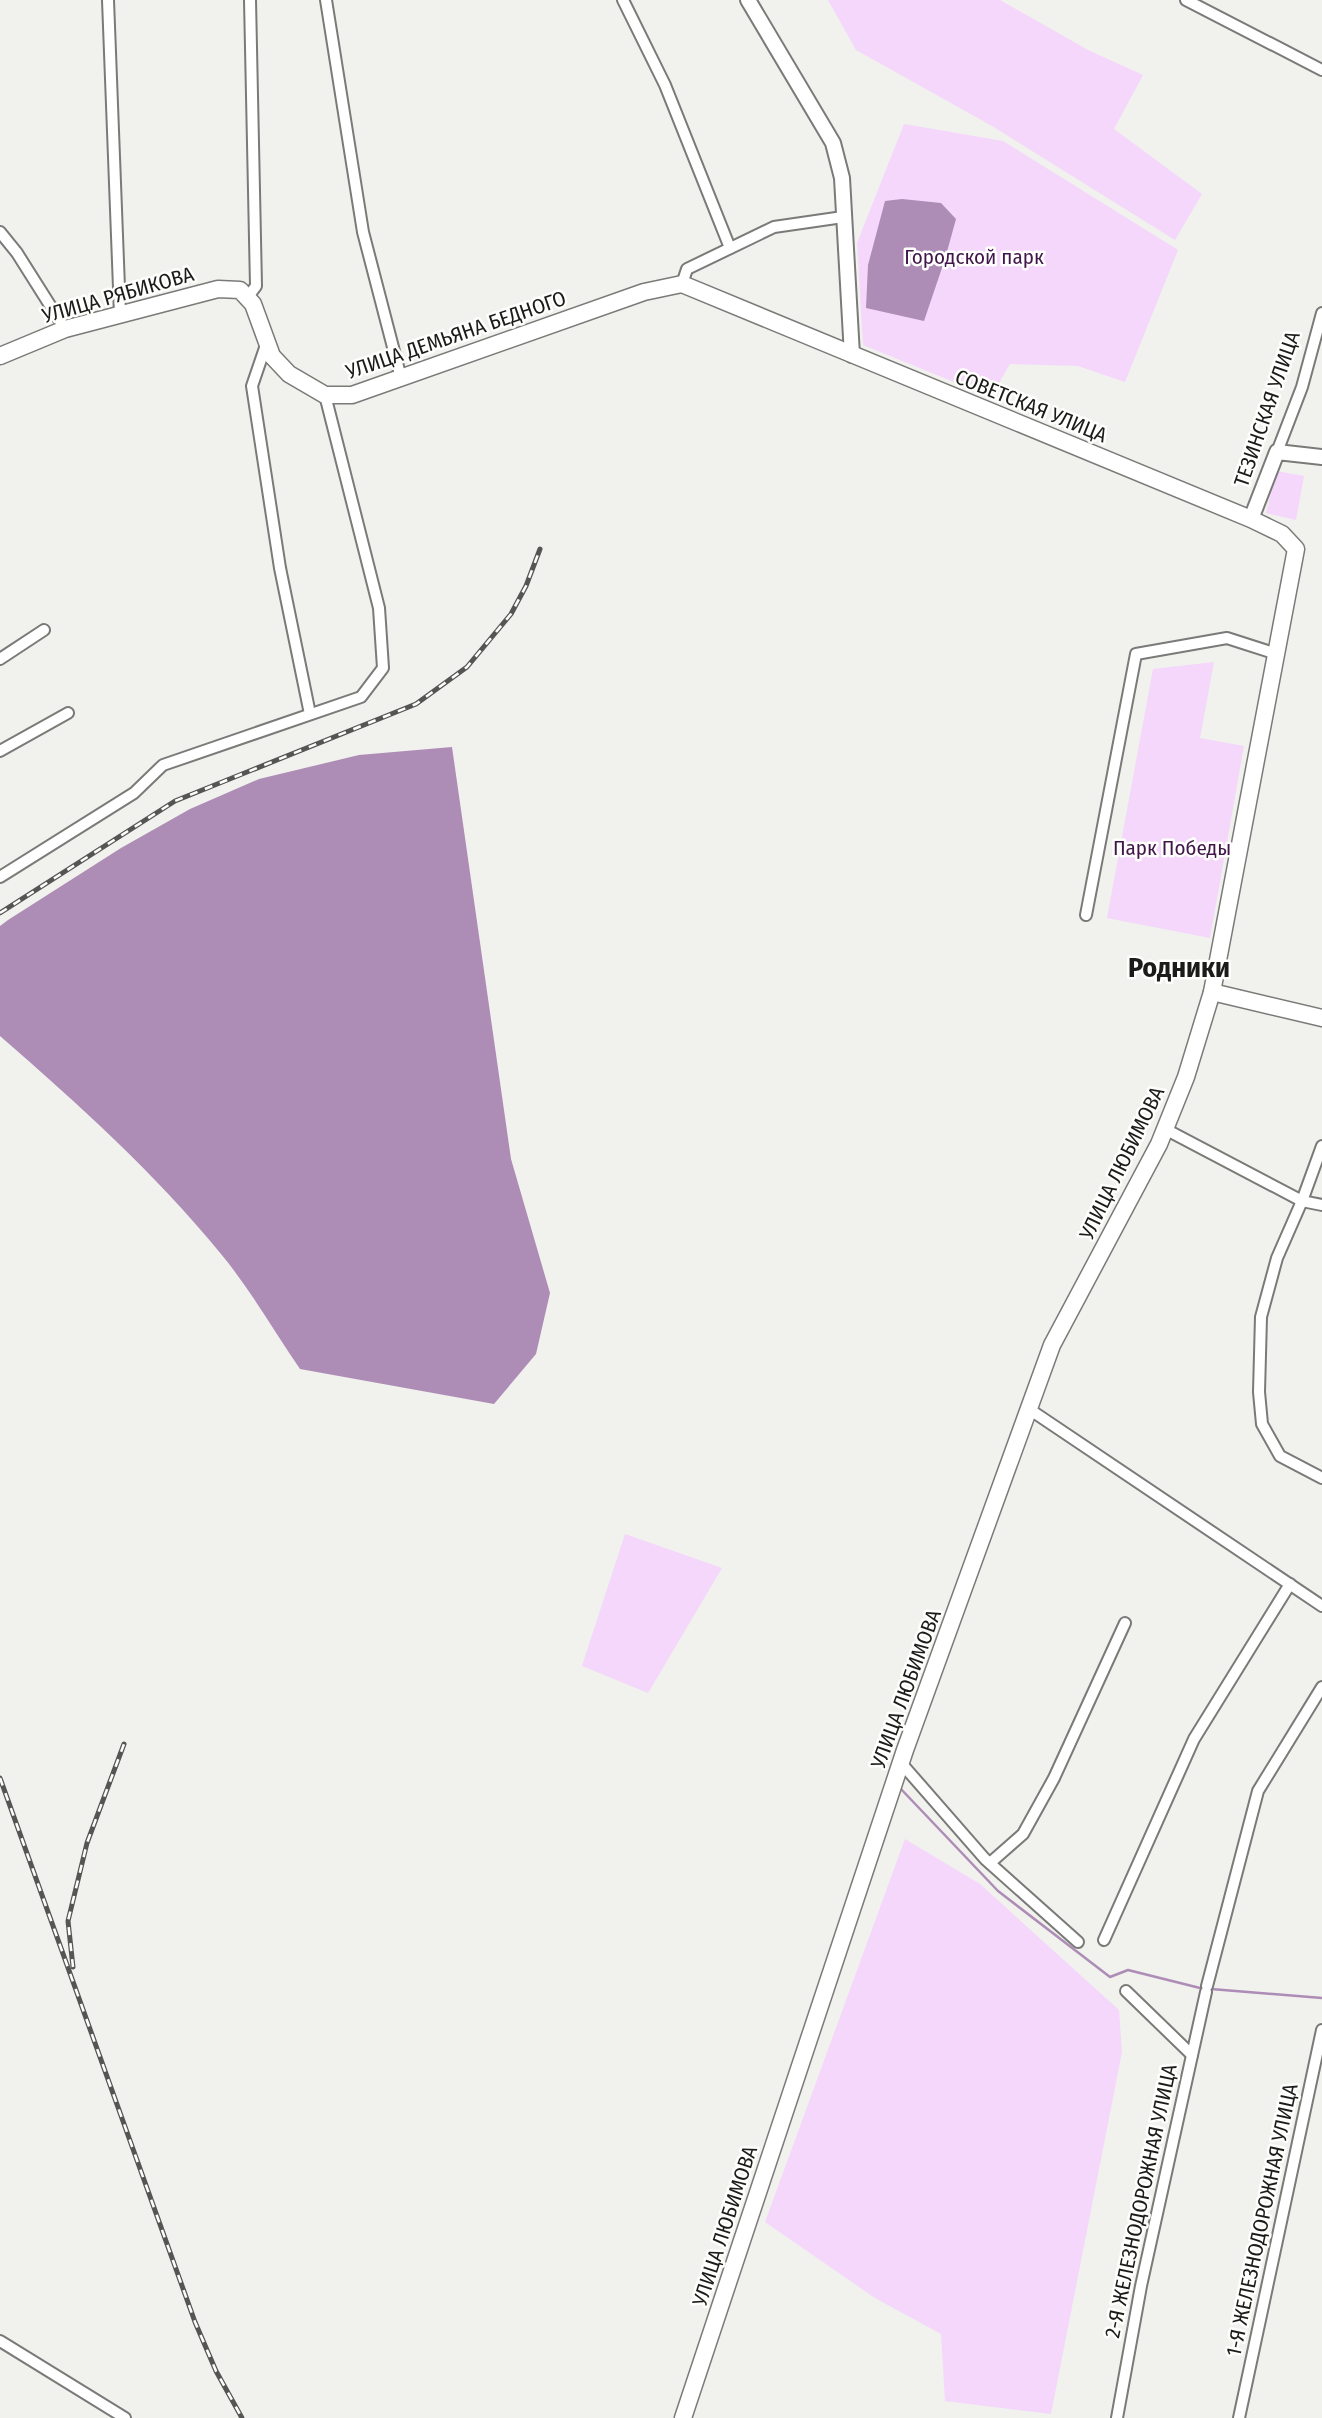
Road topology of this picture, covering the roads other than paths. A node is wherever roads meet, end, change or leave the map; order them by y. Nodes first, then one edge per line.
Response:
1 (108, 0) edge
2 (250, 0) edge
3 (326, 0) edge
4 (623, 0) edge
5 (748, 0) edge
6 (1186, 0) edge
7 (1322, 70) edge
8 (843, 217) junction
9 (0, 232) edge
10 (730, 248) junction
11 (681, 284) junction
12 (247, 298) junction
13 (1322, 313) edge
14 (120, 314) junction
15 (65, 329) junction
16 (267, 341) junction
17 (852, 355) junction
18 (0, 356) edge
19 (401, 378) junction
20 (325, 395) junction
21 (1277, 452) junction
22 (1322, 457) edge
23 (1251, 519) junction
24 (44, 630) dead end
25 (1277, 653) junction
26 (0, 659) edge
27 (68, 713) dead end
28 (310, 714) junction
29 (0, 751) edge
30 (0, 877) edge
31 (1086, 915) dead end
32 (1212, 992) junction
33 (1322, 1018) edge
34 (1165, 1129) junction
35 (1322, 1146) edge
36 (1302, 1201) junction
37 (1322, 1205) edge
38 (1029, 1409) junction
39 (1322, 1478) edge
40 (1290, 1584) junction
41 (1322, 1606) edge
42 (1125, 1623) dead end
43 (1322, 1687) edge
44 (897, 1776) junction
45 (990, 1863) junction
46 (1104, 1940) dead end
47 (1078, 1942) dead end
48 (1126, 1992) dead end
49 (1322, 2031) edge
50 (1192, 2055) junction
51 (0, 2342) edge
52 (125, 2418) edge
53 (683, 2418) edge
54 (1117, 2418) edge
55 (1239, 2418) edge

1 - 14 street
2 - 12 street
3 - 19 street
4 - 10 street
5 - 8 street
6 - 7 street
8 - 10 street
8 - 17 street
9 - 15 street
10 - 11 street
11 - 17 main road, СОВЕТСКАЯ УЛИЦА
11 - 19 main road, УЛИЦА ДЕМЬЯНА БЕДНОГО
12 - 14 main road, УЛИЦА РЯБИКОВА
12 - 16 main road, УЛИЦА ДЕМЬЯНА БЕДНОГО
13 - 21 street, ТЕЗИНСКАЯ УЛИЦА
14 - 15 main road, УЛИЦА РЯБИКОВА
15 - 18 main road, УЛИЦА РЯБИКОВА
16 - 20 main road, УЛИЦА ДЕМЬЯНА БЕДНОГО
16 - 28 street
17 - 23 main road, СОВЕТСКАЯ УЛИЦА
19 - 20 main road, УЛИЦА ДЕМЬЯНА БЕДНОГО
20 - 28 street
21 - 22 street
21 - 23 street, ТЕЗИНСКАЯ УЛИЦА
23 - 25 main road, СОВЕТСКАЯ УЛИЦА
24 - 26 street
25 - 31 street
25 - 32 main road, СОВЕТСКАЯ УЛИЦА
27 - 29 street
28 - 30 street
32 - 33 main road
32 - 34 main road, УЛИЦА ЛЮБИМОВА
34 - 36 street
34 - 38 main road, УЛИЦА ЛЮБИМОВА
35 - 36 street
36 - 37 street
36 - 39 street
38 - 40 street
38 - 44 main road, УЛИЦА ЛЮБИМОВА
40 - 41 street
40 - 46 street
42 - 45 street
43 - 50 street, 2-Я ЖЕЛЕЗНОДОРОЖНАЯ УЛИЦА
44 - 45 street
44 - 53 main road, УЛИЦА ЛЮБИМОВА
45 - 47 street
48 - 50 street
49 - 55 street, 1-Я ЖЕЛЕЗНОДОРОЖНАЯ УЛИЦА
50 - 54 street, 2-Я ЖЕЛЕЗНОДОРОЖНАЯ УЛИЦА
51 - 52 street

